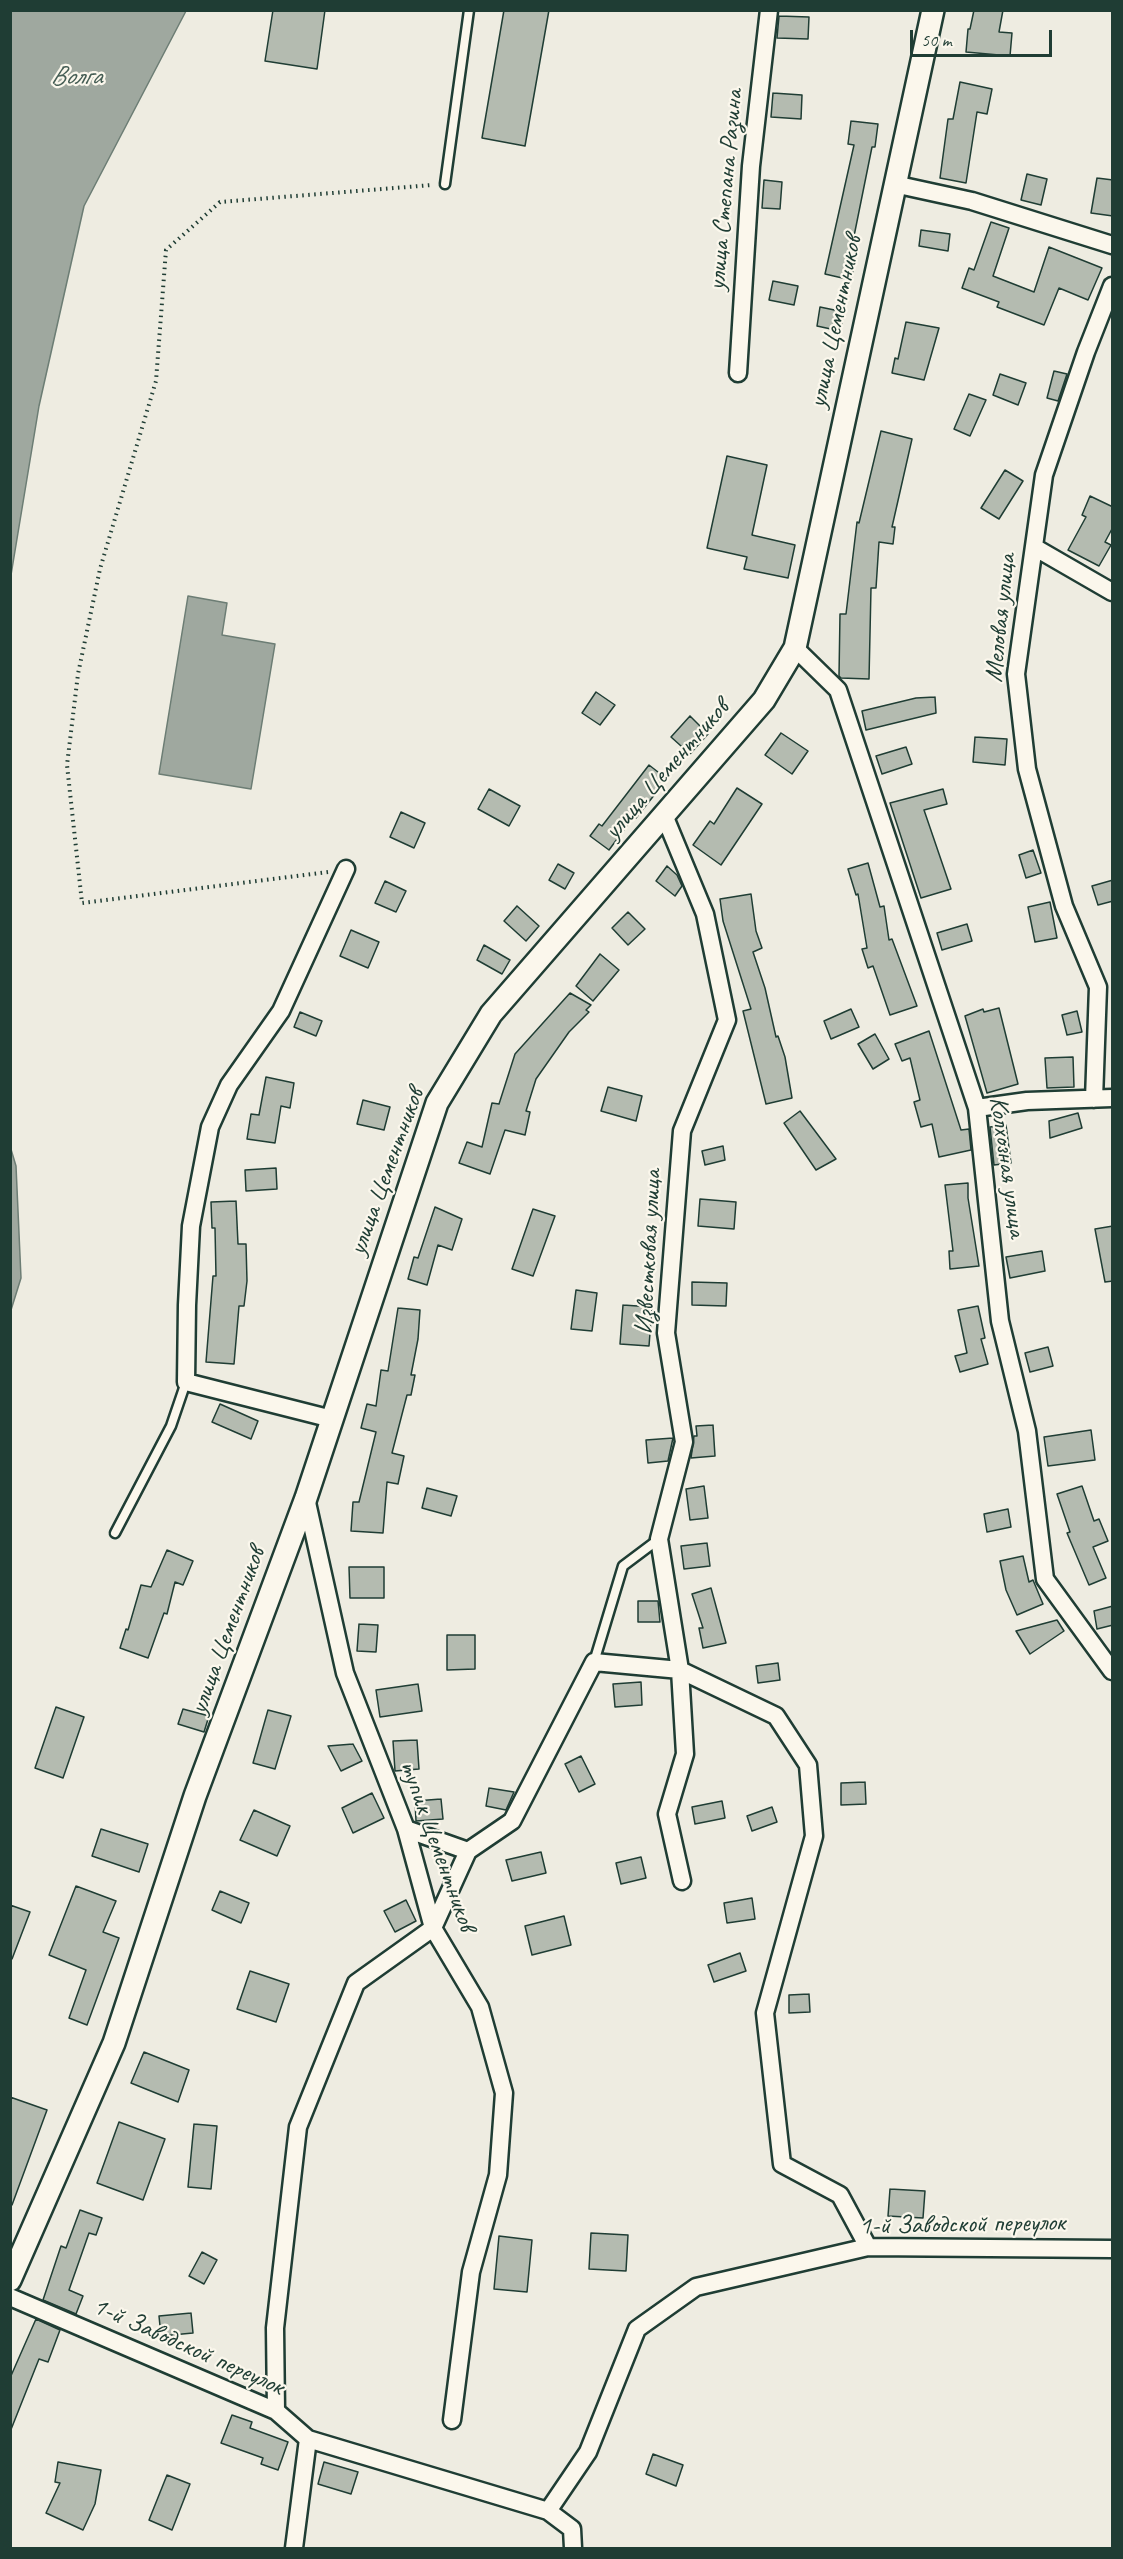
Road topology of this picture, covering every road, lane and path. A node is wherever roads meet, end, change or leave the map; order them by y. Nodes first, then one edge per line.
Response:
1 (469, 10) edge
2 (769, 10) edge
3 (933, 10) edge
4 (445, 184) joint
5 (894, 184) junction
6 (1113, 245) edge
7 (1113, 286) edge
8 (738, 373) dead end
9 (1034, 547) junction
10 (1113, 592) edge
11 (795, 648) junction
12 (664, 815) junction
13 (346, 869) joint
14 (1113, 1098) edge
15 (1094, 1099) junction
16 (977, 1108) junction
17 (186, 1383) junction
18 (332, 1419) junction
19 (306, 1498) junction
20 (115, 1533) dead end
21 (659, 1539) junction
22 (1110, 1660) edge
23 (594, 1662) junction
24 (681, 1670) junction
25 (406, 1829) junction
26 (468, 1851) junction
27 (682, 1881) dead end
28 (433, 1928) junction
29 (868, 2247) junction
30 (1113, 2249) edge
31 (10, 2280) edge
32 (10, 2297) edge
33 (276, 2411) junction
34 (452, 2420) dead end
35 (308, 2439) junction
36 (548, 2511) junction
37 (294, 2548) edge
38 (573, 2548) edge

1 - 4 lane
2 - 8 street, улица Степана Разина
3 - 5 street, улица Цементников
4 - 13 path
5 - 6 street
5 - 11 street, улица Цементников
7 - 9 street, Меловая улица
9 - 10 street
9 - 15 street, Меловая улица
11 - 12 street, улица Цементников
11 - 16 street, Колхозная улица
12 - 18 street, улица Цементников
12 - 21 street, Известковая улица
13 - 17 street
14 - 15 street
15 - 16 street
16 - 22 street, Колхозная улица
17 - 18 street
17 - 20 lane
18 - 19 street, улица Цементников
19 - 25 street, тупик Цементников
19 - 31 street, улица Цементников
21 - 23 lane
21 - 24 street, Известковая улица
23 - 24 street
23 - 26 street
24 - 27 street, Известковая улица
24 - 29 street
25 - 26 street
25 - 28 street, тупик Цементников
26 - 28 street
28 - 33 street
28 - 34 street, тупик Цементников
29 - 30 street, 1-й Заводской переулок
29 - 36 street, 1-й Заводской переулок
32 - 33 street, 1-й Заводской переулок
33 - 35 street, 1-й Заводской переулок
35 - 36 street, 1-й Заводской переулок
35 - 37 street
36 - 38 street, 1-й Заводской переулок

